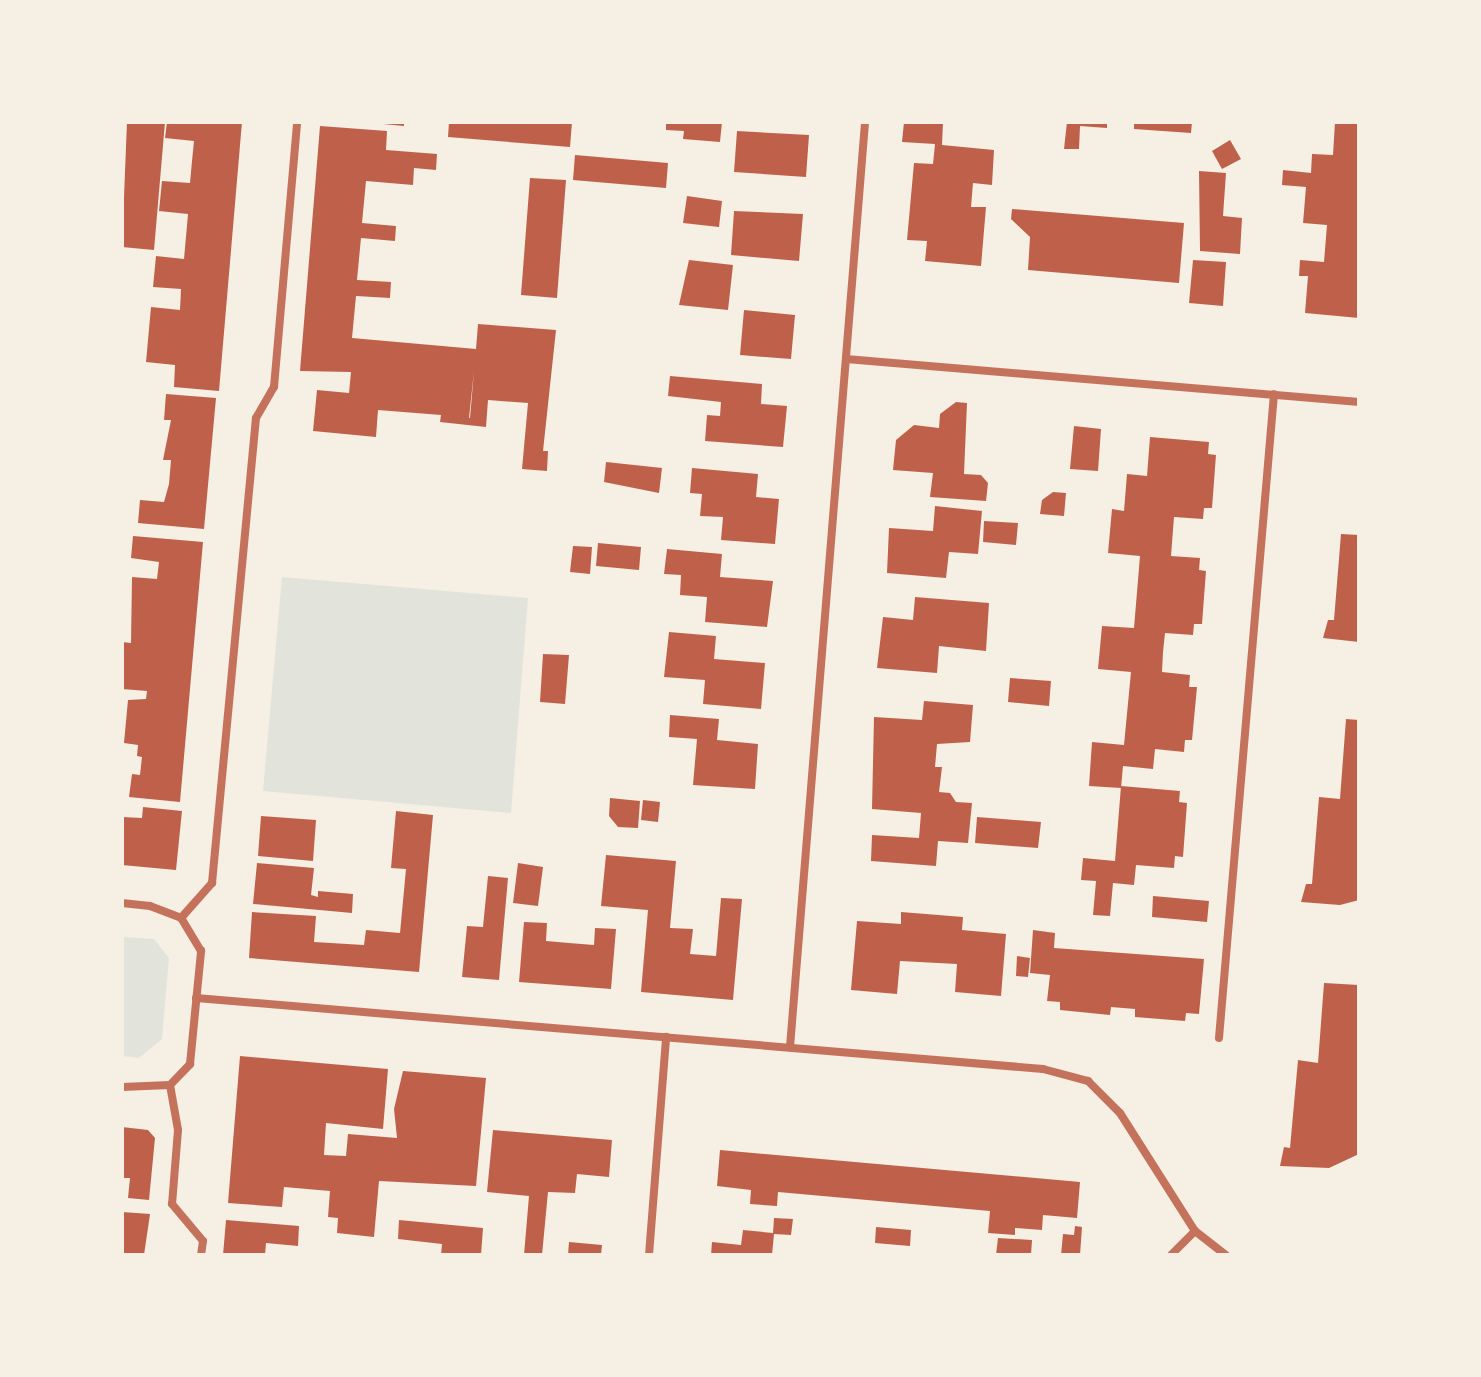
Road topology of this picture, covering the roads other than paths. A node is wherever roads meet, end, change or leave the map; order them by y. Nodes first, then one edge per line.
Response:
1 (297, 122) edge
2 (865, 122) edge
3 (846, 359) junction
4 (1274, 394) junction
5 (1359, 402) edge
6 (122, 903) edge
7 (181, 918) junction
8 (196, 998) junction
9 (666, 1037) junction
10 (1219, 1038) dead end
11 (790, 1047) junction
12 (170, 1085) junction
13 (122, 1087) edge
14 (1195, 1231) junction
15 (201, 1255) edge
16 (649, 1255) edge
17 (1171, 1255) edge
18 (1226, 1255) edge

1 - 7 street
2 - 3 street
3 - 4 street
3 - 11 street
4 - 5 street
4 - 10 street
6 - 7 street
7 - 8 street
8 - 9 street
8 - 12 street
9 - 11 street
9 - 16 street
11 - 14 street
12 - 13 street
12 - 15 street
14 - 17 street
14 - 18 street

